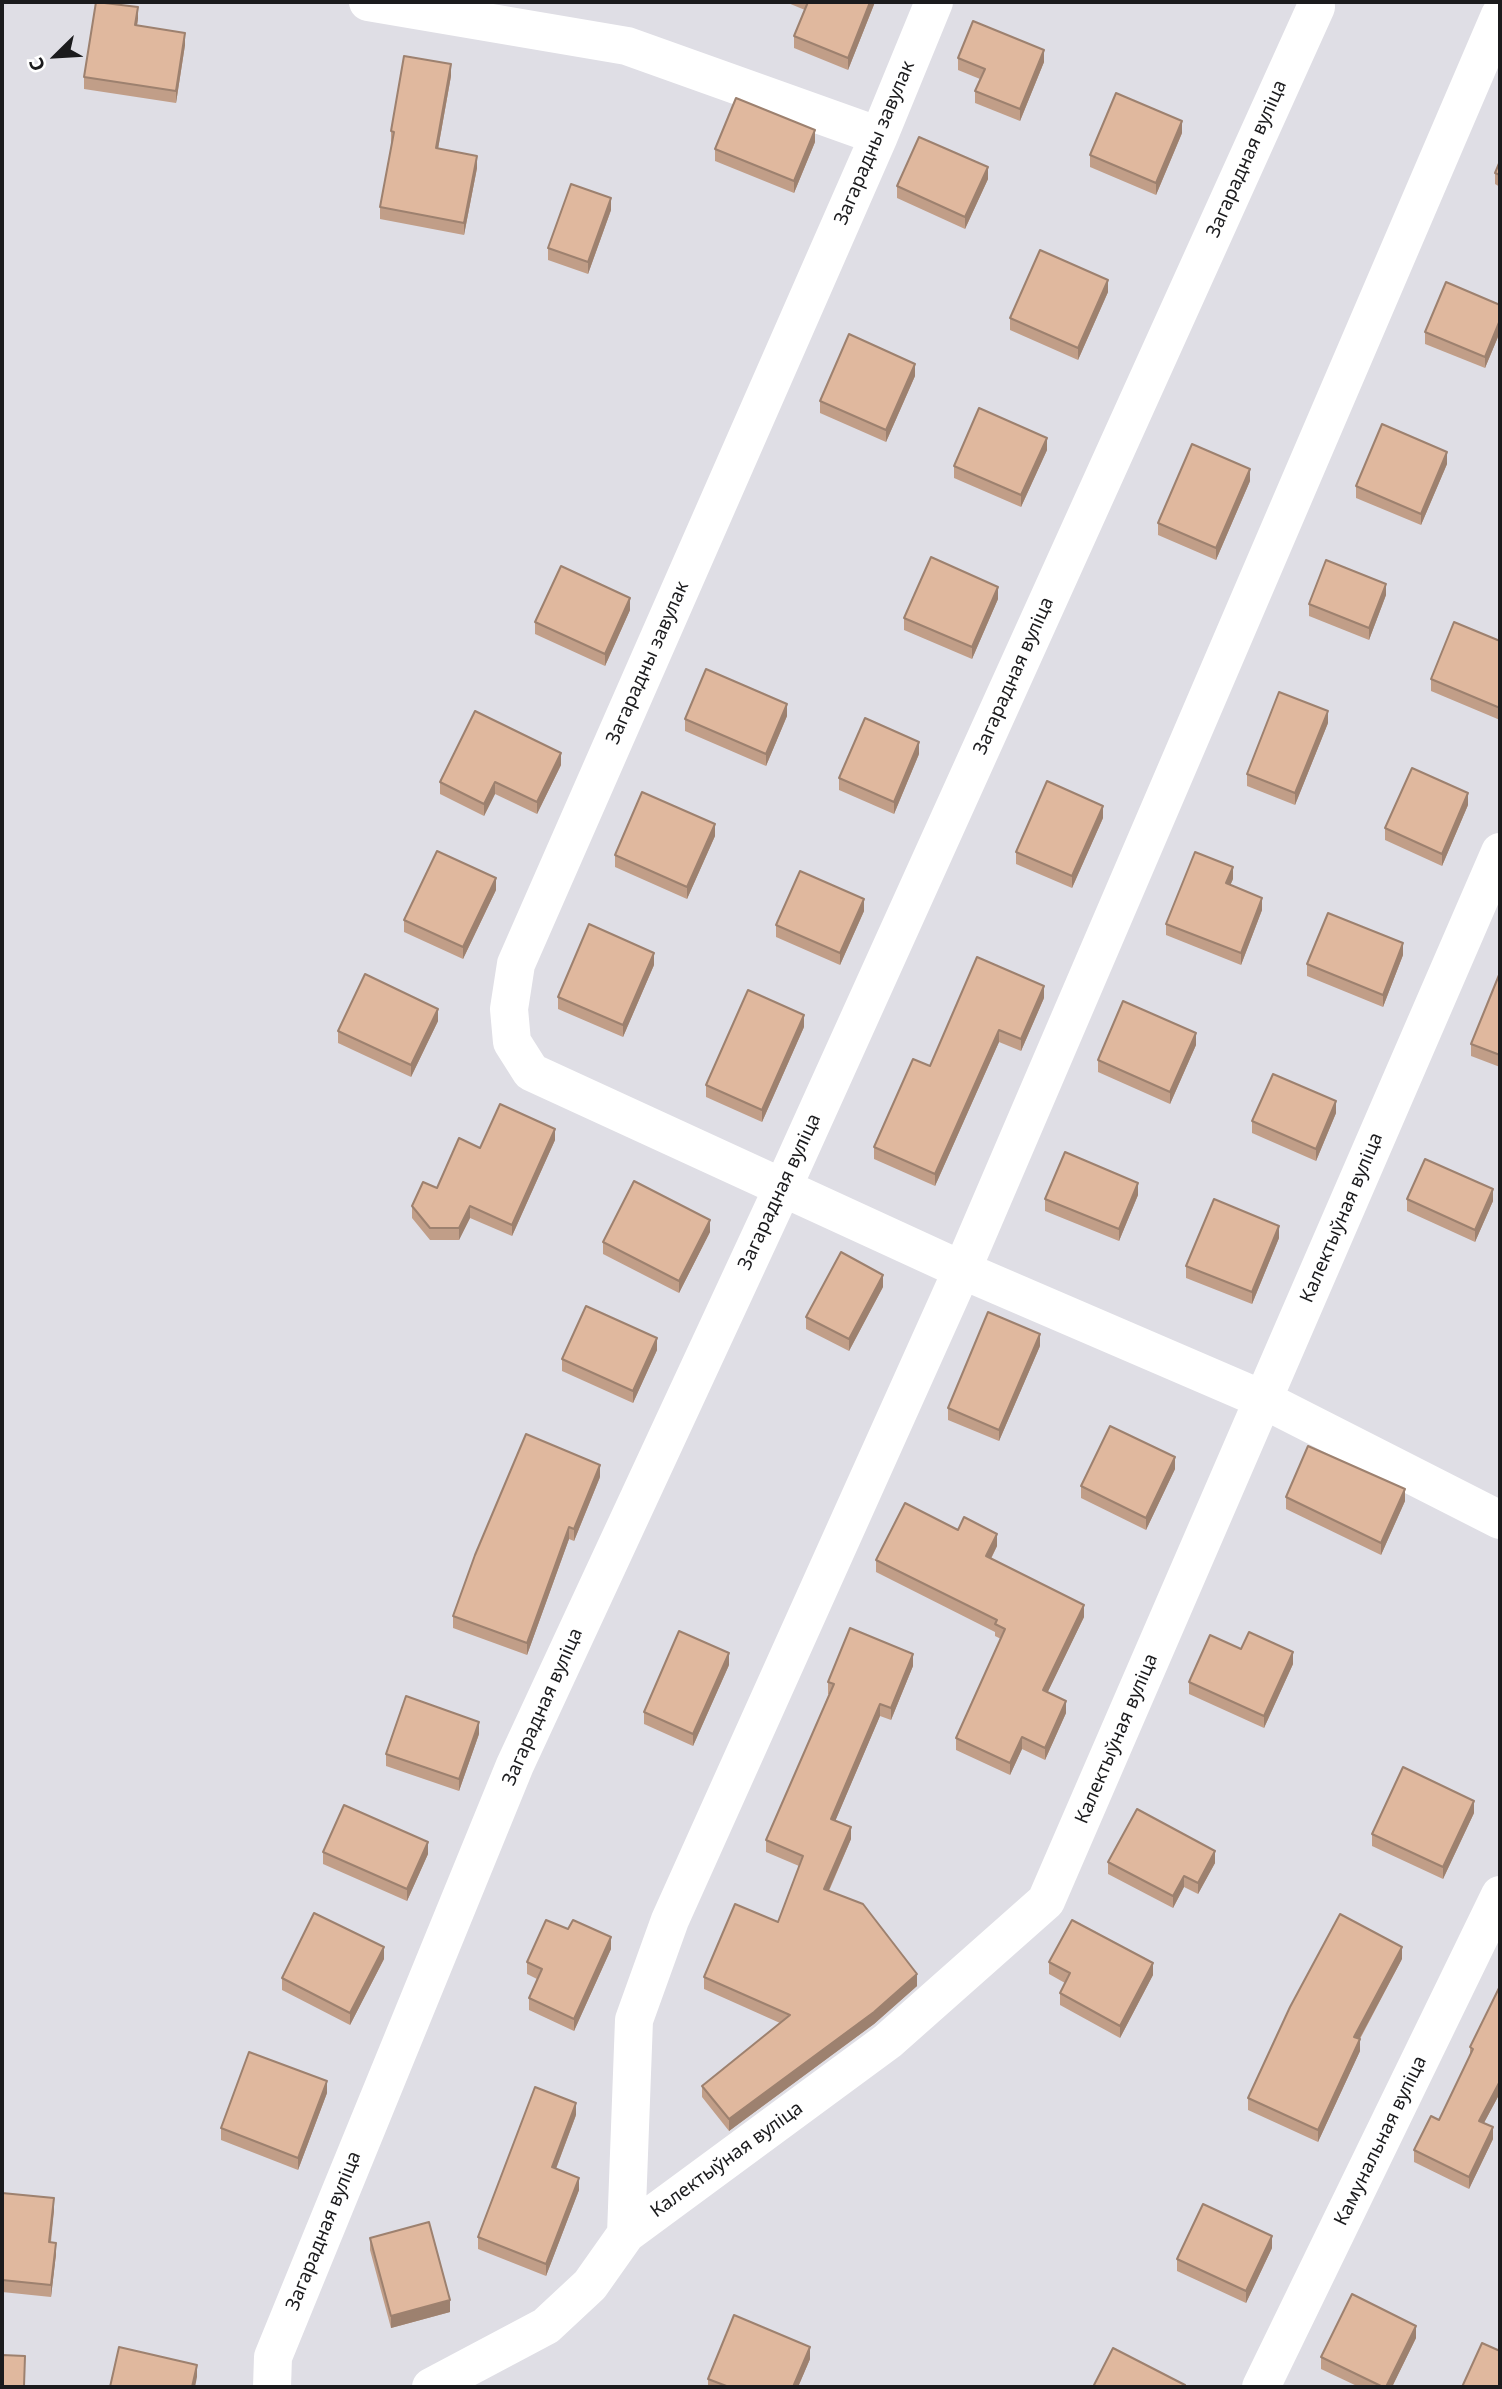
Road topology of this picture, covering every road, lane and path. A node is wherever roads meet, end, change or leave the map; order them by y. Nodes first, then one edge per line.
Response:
1 (368, 2) edge
2 (934, 2) edge
3 (1316, 7) dead end
4 (1500, 15) edge
5 (879, 136) junction
6 (1500, 852) edge
7 (783, 1187) junction
8 (962, 1270) junction
9 (1264, 1400) junction
10 (1500, 1520) edge
11 (1500, 1895) edge
12 (626, 2234) junction
13 (272, 2387) edge
14 (431, 2387) edge
15 (1261, 2387) edge

1 - 5 street
2 - 5 street, Загарадны завулак
3 - 7 street, Загарадная вуліца
4 - 8 street
5 - 7 street, Загарадны завулак
6 - 9 street, Калектыўная вуліца
7 - 8 street, Загарадны завулак
7 - 13 street, Загарадная вуліца
8 - 9 street, Загарадны завулак
8 - 12 street
9 - 10 street, Загарадны завулак
9 - 12 street, Калектыўная вуліца
11 - 15 street, Камунальная вуліца
12 - 14 street, Калектыўная вуліца

